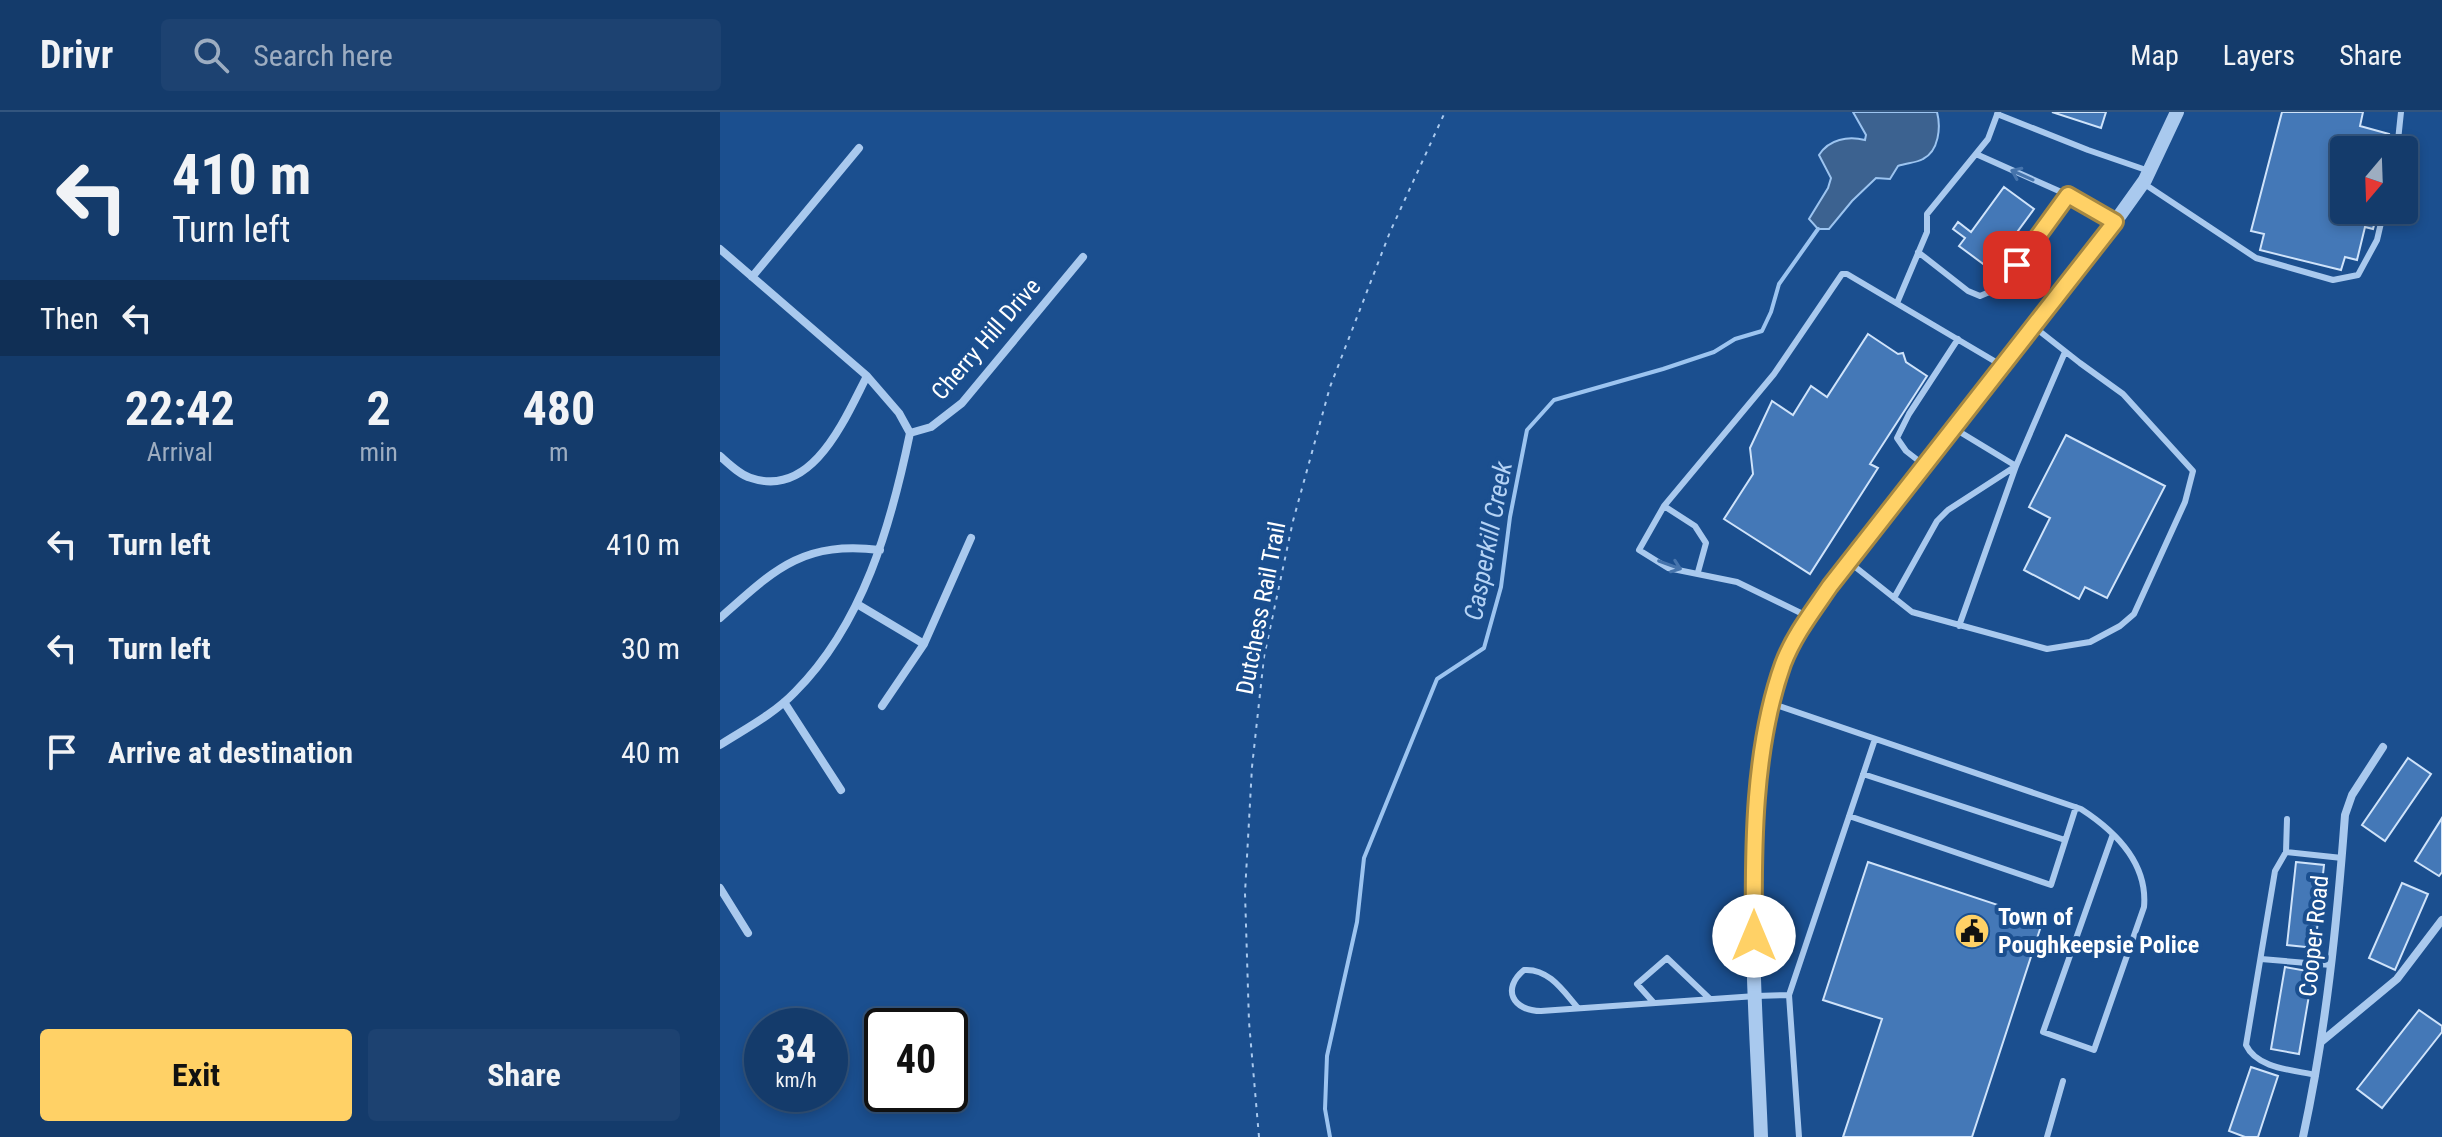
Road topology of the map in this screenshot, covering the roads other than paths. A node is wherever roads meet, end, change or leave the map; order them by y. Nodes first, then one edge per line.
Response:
1 (2177, 112) edge
2 (2401, 112) edge
3 (1997, 113) edge
4 (2398, 136) edge
5 (859, 148) dead end
6 (1976, 154) junction
7 (2146, 177) junction
8 (2068, 195) junction
9 (2115, 222) junction
10 (2381, 224) edge
11 (720, 249) edge
12 (1918, 252) junction
13 (1083, 257) dead end
14 (752, 277) junction
15 (1897, 303) junction
16 (2033, 326) junction
17 (1958, 339) junction
18 (2065, 352) junction
19 (2001, 365) junction
20 (867, 376) junction
21 (1953, 428) junction
22 (910, 433) junction
23 (720, 456) edge
24 (1924, 465) junction
25 (2016, 466) junction
26 (1664, 506) junction
27 (971, 538) dead end
28 (880, 550) junction
29 (1849, 562) junction
30 (1698, 572) junction
31 (1894, 598) junction
32 (857, 604) junction
33 (1809, 617) junction
34 (720, 618) edge
35 (1959, 626) junction
36 (924, 644) junction
37 (784, 702) junction
38 (1773, 704) junction
39 (882, 706) dead end
40 (1875, 739) junction
41 (720, 745) edge
42 (2383, 747) dead end
43 (1863, 774) junction
44 (841, 790) dead end
45 (2076, 807) junction
46 (1849, 816) junction
47 (2287, 819) dead end
48 (2113, 834) junction
49 (2065, 840) junction
50 (2286, 852) junction
51 (2342, 858) junction
52 (720, 888) edge
53 (2442, 920) edge
54 (748, 933) dead end
55 (2261, 959) junction
56 (2331, 965) junction
57 (1789, 995) junction
58 (1756, 996) junction
59 (1710, 999) junction
60 (1654, 1003) junction
61 (1578, 1008) junction
62 (2321, 1043) junction
63 (2316, 1075) junction
64 (2063, 1081) dead end
65 (1761, 1137) edge
66 (1799, 1137) edge
67 (2047, 1137) edge
68 (2303, 1137) edge

1 - 7 street
2 - 4 lane
3 - 6 lane
3 - 7 lane
5 - 14 street
8 -> 6 lane
6 - 12 lane
7 - 9 street
7 - 10 lane
8 - 9 lane
8 - 12 lane
9 - 16 street
11 - 14 street
12 - 15 lane
13 - 22 street, Cherry Hill Drive
14 - 20 street
15 - 17 lane
15 - 26 lane
16 - 18 lane
16 - 19 street
17 - 19 lane
17 - 24 lane
18 - 25 lane
18 - 35 lane
19 - 21 street
20 - 22 street
20 - 23 street
21 - 24 street
21 - 25 lane
22 - 28 street
24 - 29 street
25 - 31 lane
25 - 35 lane
26 - 30 lane
26 -> 30 lane
27 - 36 street
28 - 32 street
28 - 34 street
29 - 31 lane
29 - 33 street
30 - 33 lane
31 - 35 lane
32 - 36 street
32 - 37 street
33 - 38 street
36 - 39 street
37 - 41 street
37 - 44 street
38 - 40 lane
38 - 58 street
40 - 43 lane
40 - 45 lane
42 - 51 street, Cooper Road
43 - 46 lane
43 - 49 lane
45 - 48 lane
45 - 49 lane
46 - 49 lane
46 - 57 lane
47 - 50 lane
48 - 48 lane
50 - 51 lane
50 - 55 lane
51 - 56 street, Cooper Road
52 - 54 street
53 - 62 street
55 - 56 lane
55 - 63 lane
56 - 62 street, Cooper Road
57 - 58 lane
57 - 66 lane
58 - 59 lane
58 - 65 street
59 - 60 lane
59 - 60 lane
60 - 61 lane
61 - 61 lane
62 - 63 street, Cooper Road
63 - 68 street, Cooper Road
64 - 67 lane

